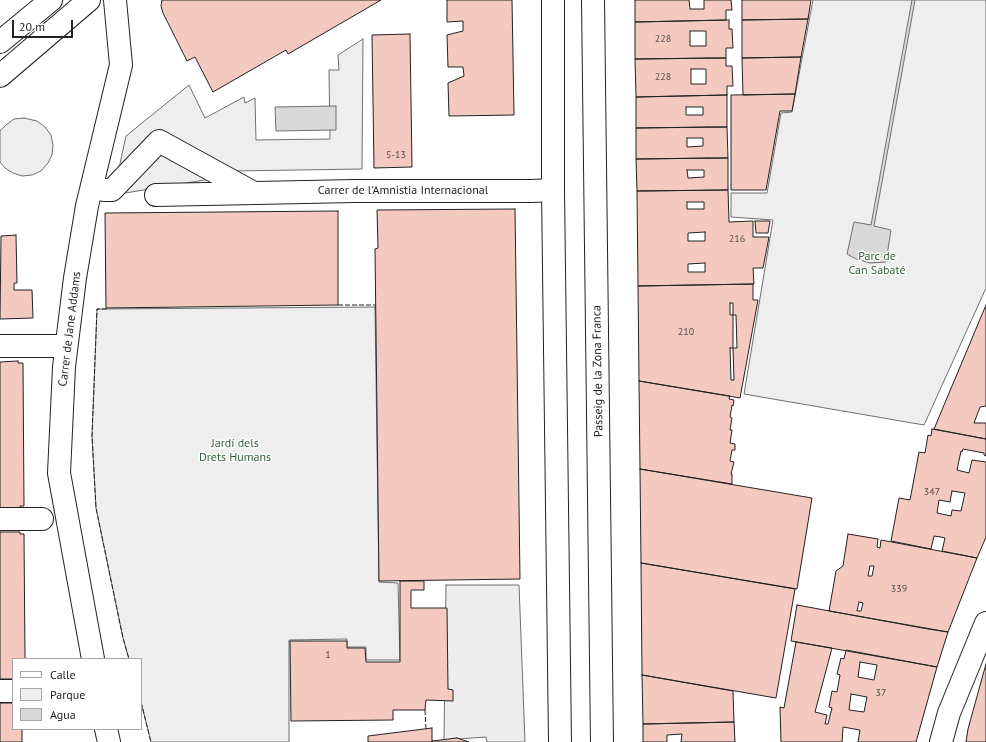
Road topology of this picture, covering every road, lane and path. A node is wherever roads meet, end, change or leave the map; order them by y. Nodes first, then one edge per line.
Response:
1 (52, 0) edge
2 (89, 0) edge
3 (115, 0) edge
4 (553, 0) edge
5 (594, 0) edge
6 (0, 42) edge
7 (0, 76) edge
8 (104, 190) dead end
9 (553, 190) junction
10 (253, 192) junction
11 (156, 195) dead end
12 (0, 346) edge
13 (66, 346) junction
14 (0, 519) edge
15 (42, 519) dead end
16 (986, 624) edge
17 (93, 658) edge
18 (0, 691) edge
19 (12, 691) edge
20 (106, 730) edge
21 (109, 742) edge
22 (560, 742) edge
23 (602, 742) edge
24 (941, 742) edge

1 - 6 street
2 - 7 street
3 - 13 street, Carrer de Jane Addams
4 - 9 street
5 - 23 street, Passeig de la Zona Franca
8 - 10 street, Carrer de l'Amnistia Internacional
9 - 10 street, Carrer de l'Amnistia Internacional
9 - 22 street
10 - 11 street, Carrer de l'Amnistia Internacional
12 - 13 street
13 - 17 street, Carrer de Jane Addams
14 - 15 street
16 - 24 street
18 - 19 street
20 - 21 street

